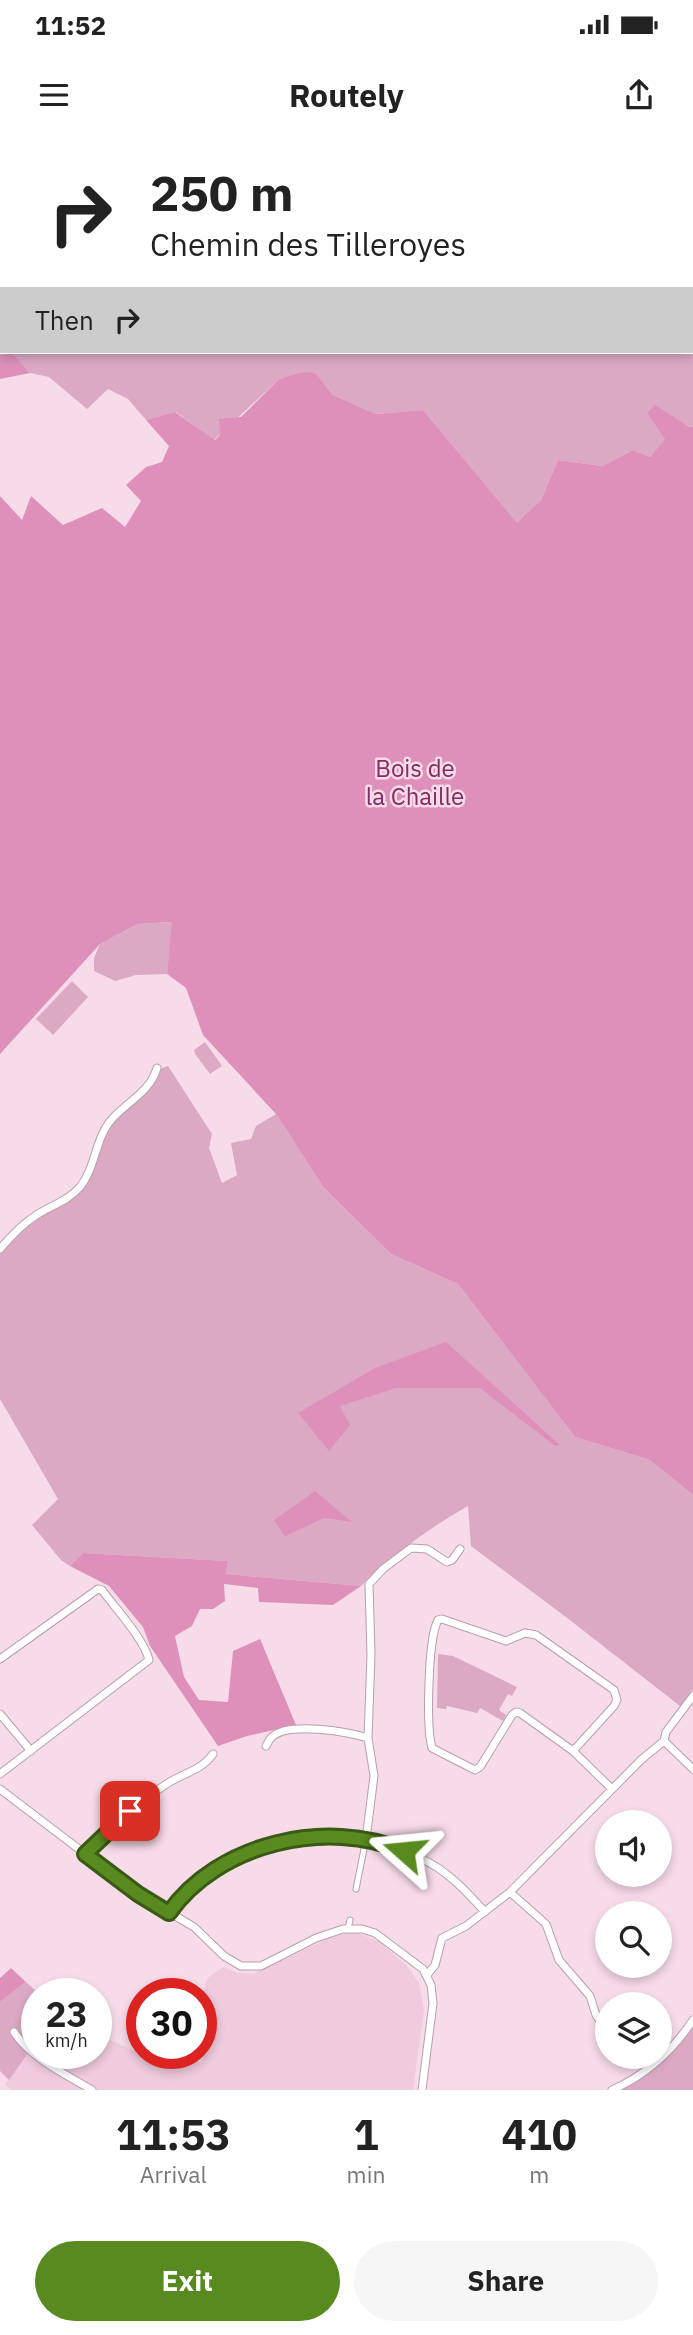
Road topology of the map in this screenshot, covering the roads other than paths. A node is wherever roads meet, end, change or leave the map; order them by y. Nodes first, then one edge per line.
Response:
1 (157, 1068) dead end
2 (0, 1249) edge
3 (460, 1549) dead end
4 (0, 1659) edge
5 (693, 1696) edge
6 (0, 1714) edge
7 (368, 1738) junction
8 (664, 1741) junction
9 (266, 1746) dead end
10 (31, 1751) junction
11 (573, 1751) junction
12 (213, 1754) dead end
13 (693, 1769) edge
14 (0, 1774) edge
15 (0, 1789) edge
16 (612, 1789) junction
17 (366, 1839) junction
18 (85, 1854) junction
19 (356, 1889) dead end
20 (510, 1892) junction
21 (485, 1912) junction
22 (169, 1913) junction
23 (427, 1975) junction
24 (595, 2012) edge
25 (693, 2020) edge
26 (14, 2032) dead end
27 (92, 2090) edge
28 (422, 2090) edge
29 (612, 2090) edge

1 - 2 street
3 - 7 street
4 - 10 street
5 - 8 street
6 - 10 street
7 - 9 street
7 - 17 street
8 - 13 street
8 - 16 street
10 - 14 street
11 - 11 street
11 - 16 street
12 - 18 street
15 - 18 street
16 - 20 street
17 - 19 street
17 - 21 street
17 - 22 street
18 - 22 street
20 - 21 street
20 - 24 street
21 - 23 street
22 - 23 street
23 - 28 street
25 - 29 street
26 - 27 street

